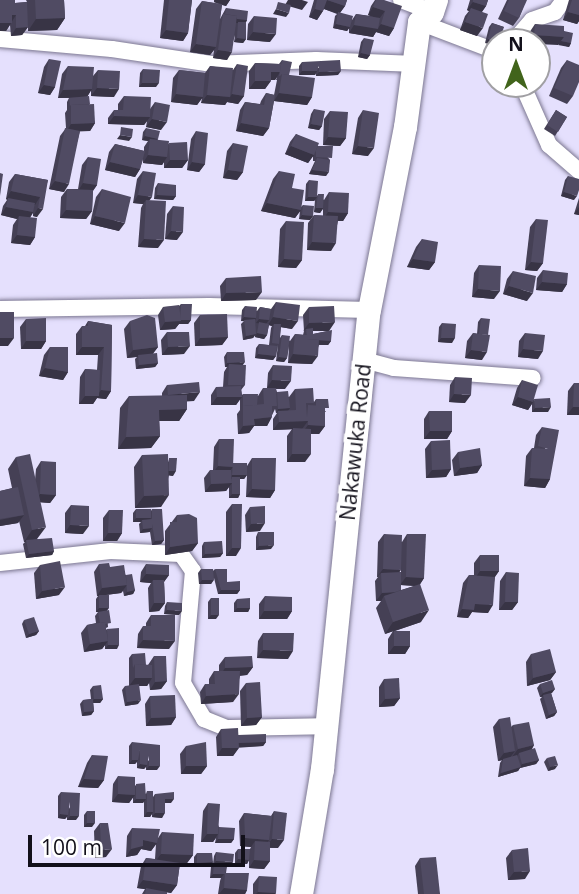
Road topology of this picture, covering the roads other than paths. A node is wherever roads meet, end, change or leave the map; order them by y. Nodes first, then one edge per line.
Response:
1 (401, 0) edge
2 (564, 0) edge
3 (429, 11) edge
4 (525, 28) edge
5 (0, 39) edge
6 (481, 43) edge
7 (416, 65) junction
8 (528, 98) edge
9 (579, 171) edge
10 (0, 309) edge
11 (369, 310) junction
12 (364, 360) junction
13 (533, 378) dead end
14 (0, 563) edge
15 (327, 726) junction
16 (301, 894) edge

1 - 3 street
2 - 4 street
3 - 6 street
3 - 7 main road, Nakawuka Road
5 - 7 street
7 - 11 main road, Nakawuka Road
8 - 9 street
10 - 11 street
11 - 12 main road, Nakawuka Road
12 - 13 street
12 - 15 main road, Nakawuka Road
14 - 15 street
15 - 16 main road, Nakawuka Road

